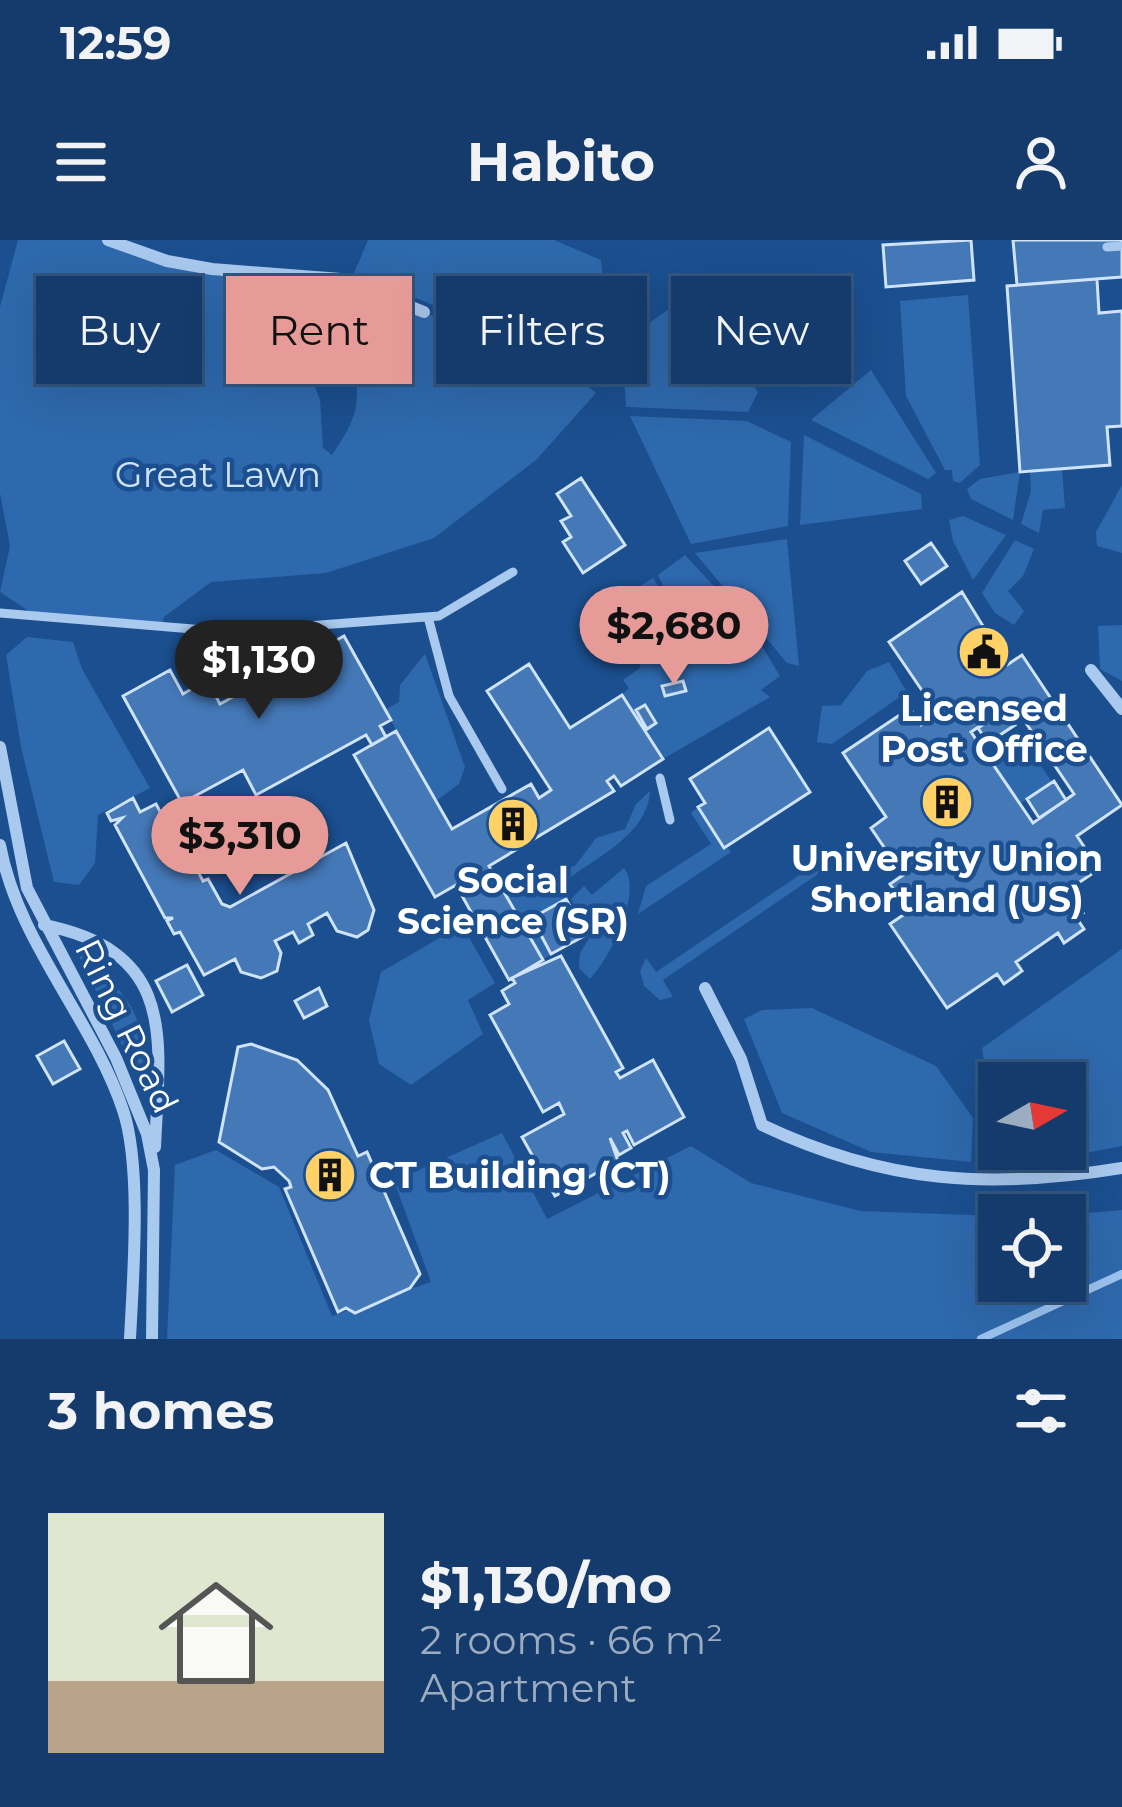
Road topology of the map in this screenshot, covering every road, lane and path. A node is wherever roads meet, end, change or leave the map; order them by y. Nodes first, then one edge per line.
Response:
1 (108, 240) edge
2 (1122, 246) edge
3 (1107, 247) dead end
4 (424, 312) dead end
5 (514, 572) dead end
6 (0, 613) edge
7 (428, 617) junction
8 (1090, 670) dead end
9 (1122, 709) edge
10 (0, 747) edge
11 (660, 778) dead end
12 (502, 789) dead end
13 (670, 820) dead end
14 (0, 845) edge
15 (44, 925) junction
16 (705, 988) dead end
17 (1122, 1168) edge
18 (154, 1170) junction
19 (130, 1339) edge
20 (152, 1339) edge

1 - 4 street
2 - 3 lane
5 - 7 lane
6 - 7 lane
7 - 12 lane
8 - 9 street
10 - 15 street, Ring Road
11 - 13 lane
14 - 19 street, Ring Road
15 - 18 street, Ring Road
15 - 18 street
16 - 17 street
18 - 20 street, Ring Road

